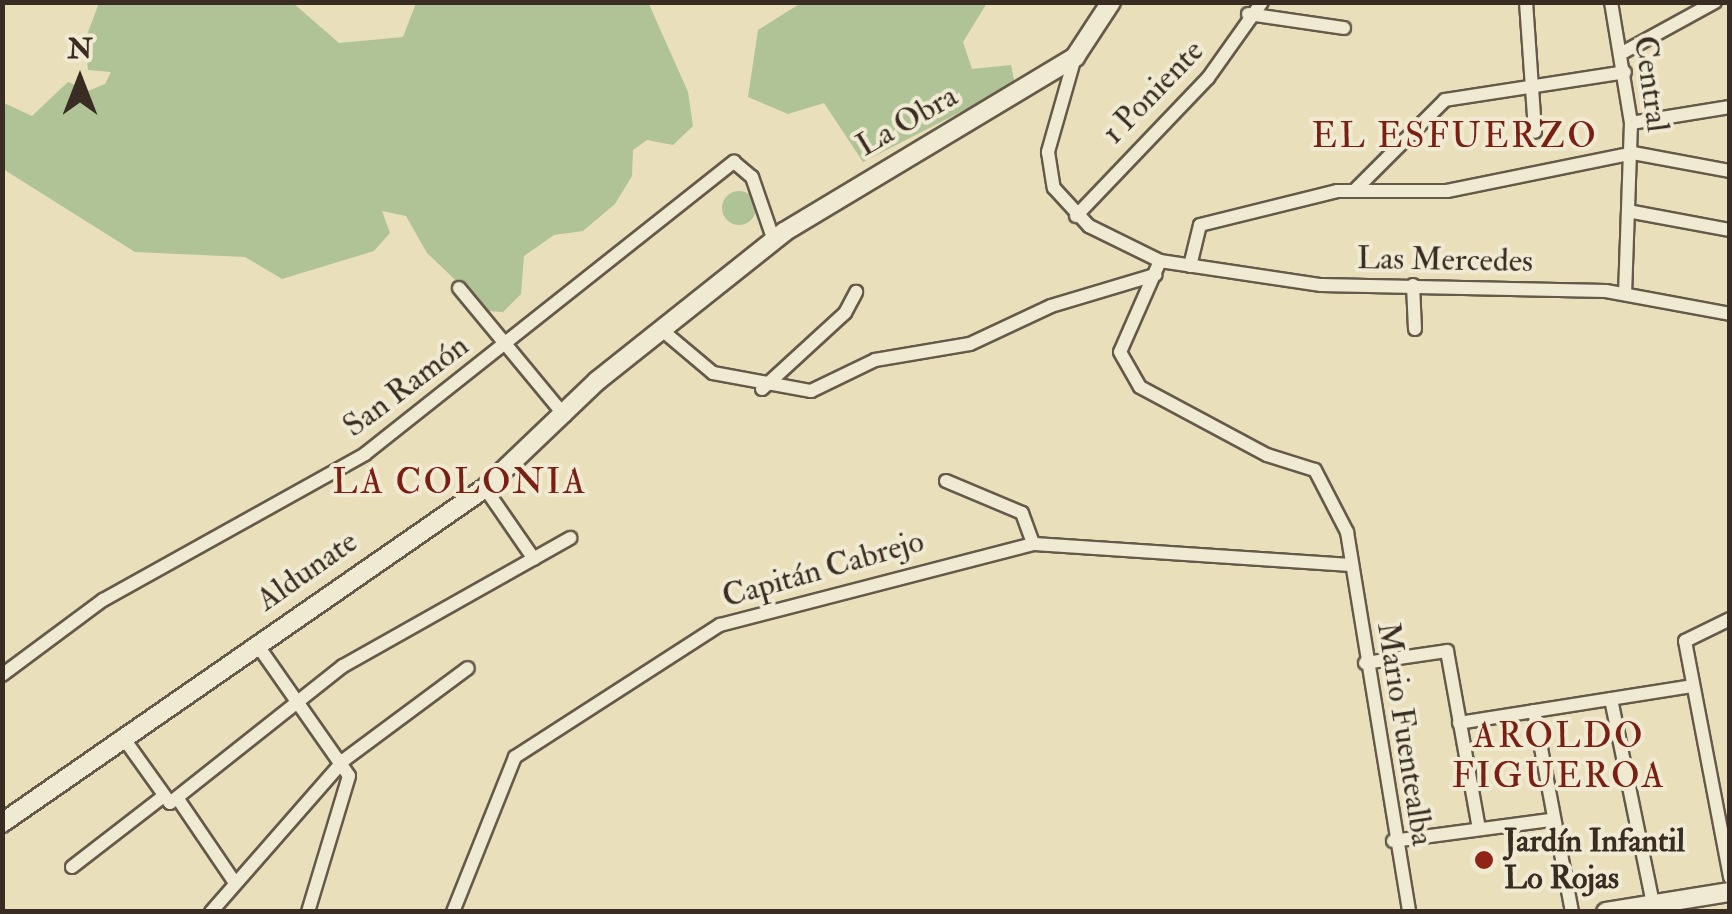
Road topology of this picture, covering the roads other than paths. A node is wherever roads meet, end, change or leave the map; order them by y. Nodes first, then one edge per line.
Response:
1 (1111, 2) edge
2 (1266, 2) edge
3 (1526, 2) edge
4 (1610, 2) edge
5 (1715, 2) edge
6 (1248, 14) junction
7 (1268, 18) junction
8 (1344, 28) dead end
9 (1622, 53) junction
10 (1074, 57) junction
11 (1625, 72) junction
12 (1532, 83) junction
13 (1730, 106) edge
14 (1631, 123) junction
15 (1536, 132) dead end
16 (1632, 153) junction
17 (1730, 170) edge
18 (1354, 190) junction
19 (1633, 212) junction
20 (1076, 216) junction
21 (1730, 230) edge
22 (774, 242) junction
23 (1190, 266) junction
24 (1157, 268) junction
25 (1413, 285) junction
26 (459, 288) dead end
27 (856, 292) dead end
28 (1625, 294) junction
29 (1730, 314) edge
30 (1415, 329) dead end
31 (663, 331) junction
32 (506, 344) junction
33 (762, 390) junction
34 (565, 416) junction
35 (946, 481) dead end
36 (485, 488) junction
37 (570, 538) dead end
38 (1033, 544) junction
39 (534, 559) junction
40 (1348, 565) junction
41 (1723, 619) edge
42 (256, 644) junction
43 (1365, 663) junction
44 (468, 668) dead end
45 (2, 675) edge
46 (1692, 686) junction
47 (1611, 699) junction
48 (298, 703) junction
49 (1534, 711) junction
50 (1459, 723) junction
51 (122, 736) junction
52 (344, 760) junction
53 (171, 797) junction
54 (5, 813) edge
55 (1550, 820) junction
56 (1479, 828) junction
57 (1393, 842) junction
58 (72, 867) dead end
59 (1730, 878) edge
60 (235, 883) junction
61 (1730, 892) edge
62 (1653, 904) junction
63 (211, 912) edge
64 (308, 912) edge
65 (453, 912) edge
66 (1409, 912) edge
67 (1572, 912) edge
68 (1606, 912) edge

1 - 10 street
2 - 6 street, 1 Poniente
2 - 7 street, 1 Poniente
3 - 12 street
4 - 9 street, Central
5 - 9 street
6 - 7 street
6 - 20 street, 1 Poniente
7 - 8 street
9 - 11 street, Central
10 - 20 street
10 - 22 street, La Obra
11 - 12 street
11 - 14 street, Central
12 - 15 street
12 - 18 street
13 - 14 street
14 - 16 street, Central
16 - 17 street
16 - 18 street
16 - 19 street, Central
18 - 23 street
19 - 21 street
19 - 28 street, Central
20 - 24 street
22 - 31 street, Aldunate
22 - 32 street, San Ramón
23 - 24 street, Las Mercedes
23 - 25 street, Las Mercedes
24 - 33 street, Las Mercedes
24 - 40 street, Mario Fuentealba
25 - 28 street, Las Mercedes
25 - 30 street
26 - 32 street
27 - 33 street
28 - 29 street, Las Mercedes
31 - 33 street, Las Mercedes
31 - 34 street, Aldunate
32 - 34 street
32 - 45 street, San Ramón
34 - 36 street, Aldunate
35 - 38 street
36 - 39 street
36 - 42 street, Aldunate
37 - 39 street
38 - 40 street, Capitán Cabrejo
38 - 65 street, Capitán Cabrejo
39 - 48 street
40 - 43 street, Mario Fuentealba
41 - 46 street
42 - 48 street
42 - 51 street, Aldunate
43 - 50 street
43 - 57 street, Mario Fuentealba
44 - 52 street
46 - 47 street
46 - 59 street
47 - 49 street
47 - 62 street
48 - 52 street
48 - 53 street
49 - 50 street
49 - 55 street
50 - 56 street
51 - 53 street
51 - 54 street, Aldunate
52 - 60 street
52 - 64 street
53 - 58 street
53 - 60 street
55 - 56 street
55 - 67 street
56 - 57 street
57 - 66 street, Mario Fuentealba
60 - 63 street
61 - 62 street
62 - 68 street

